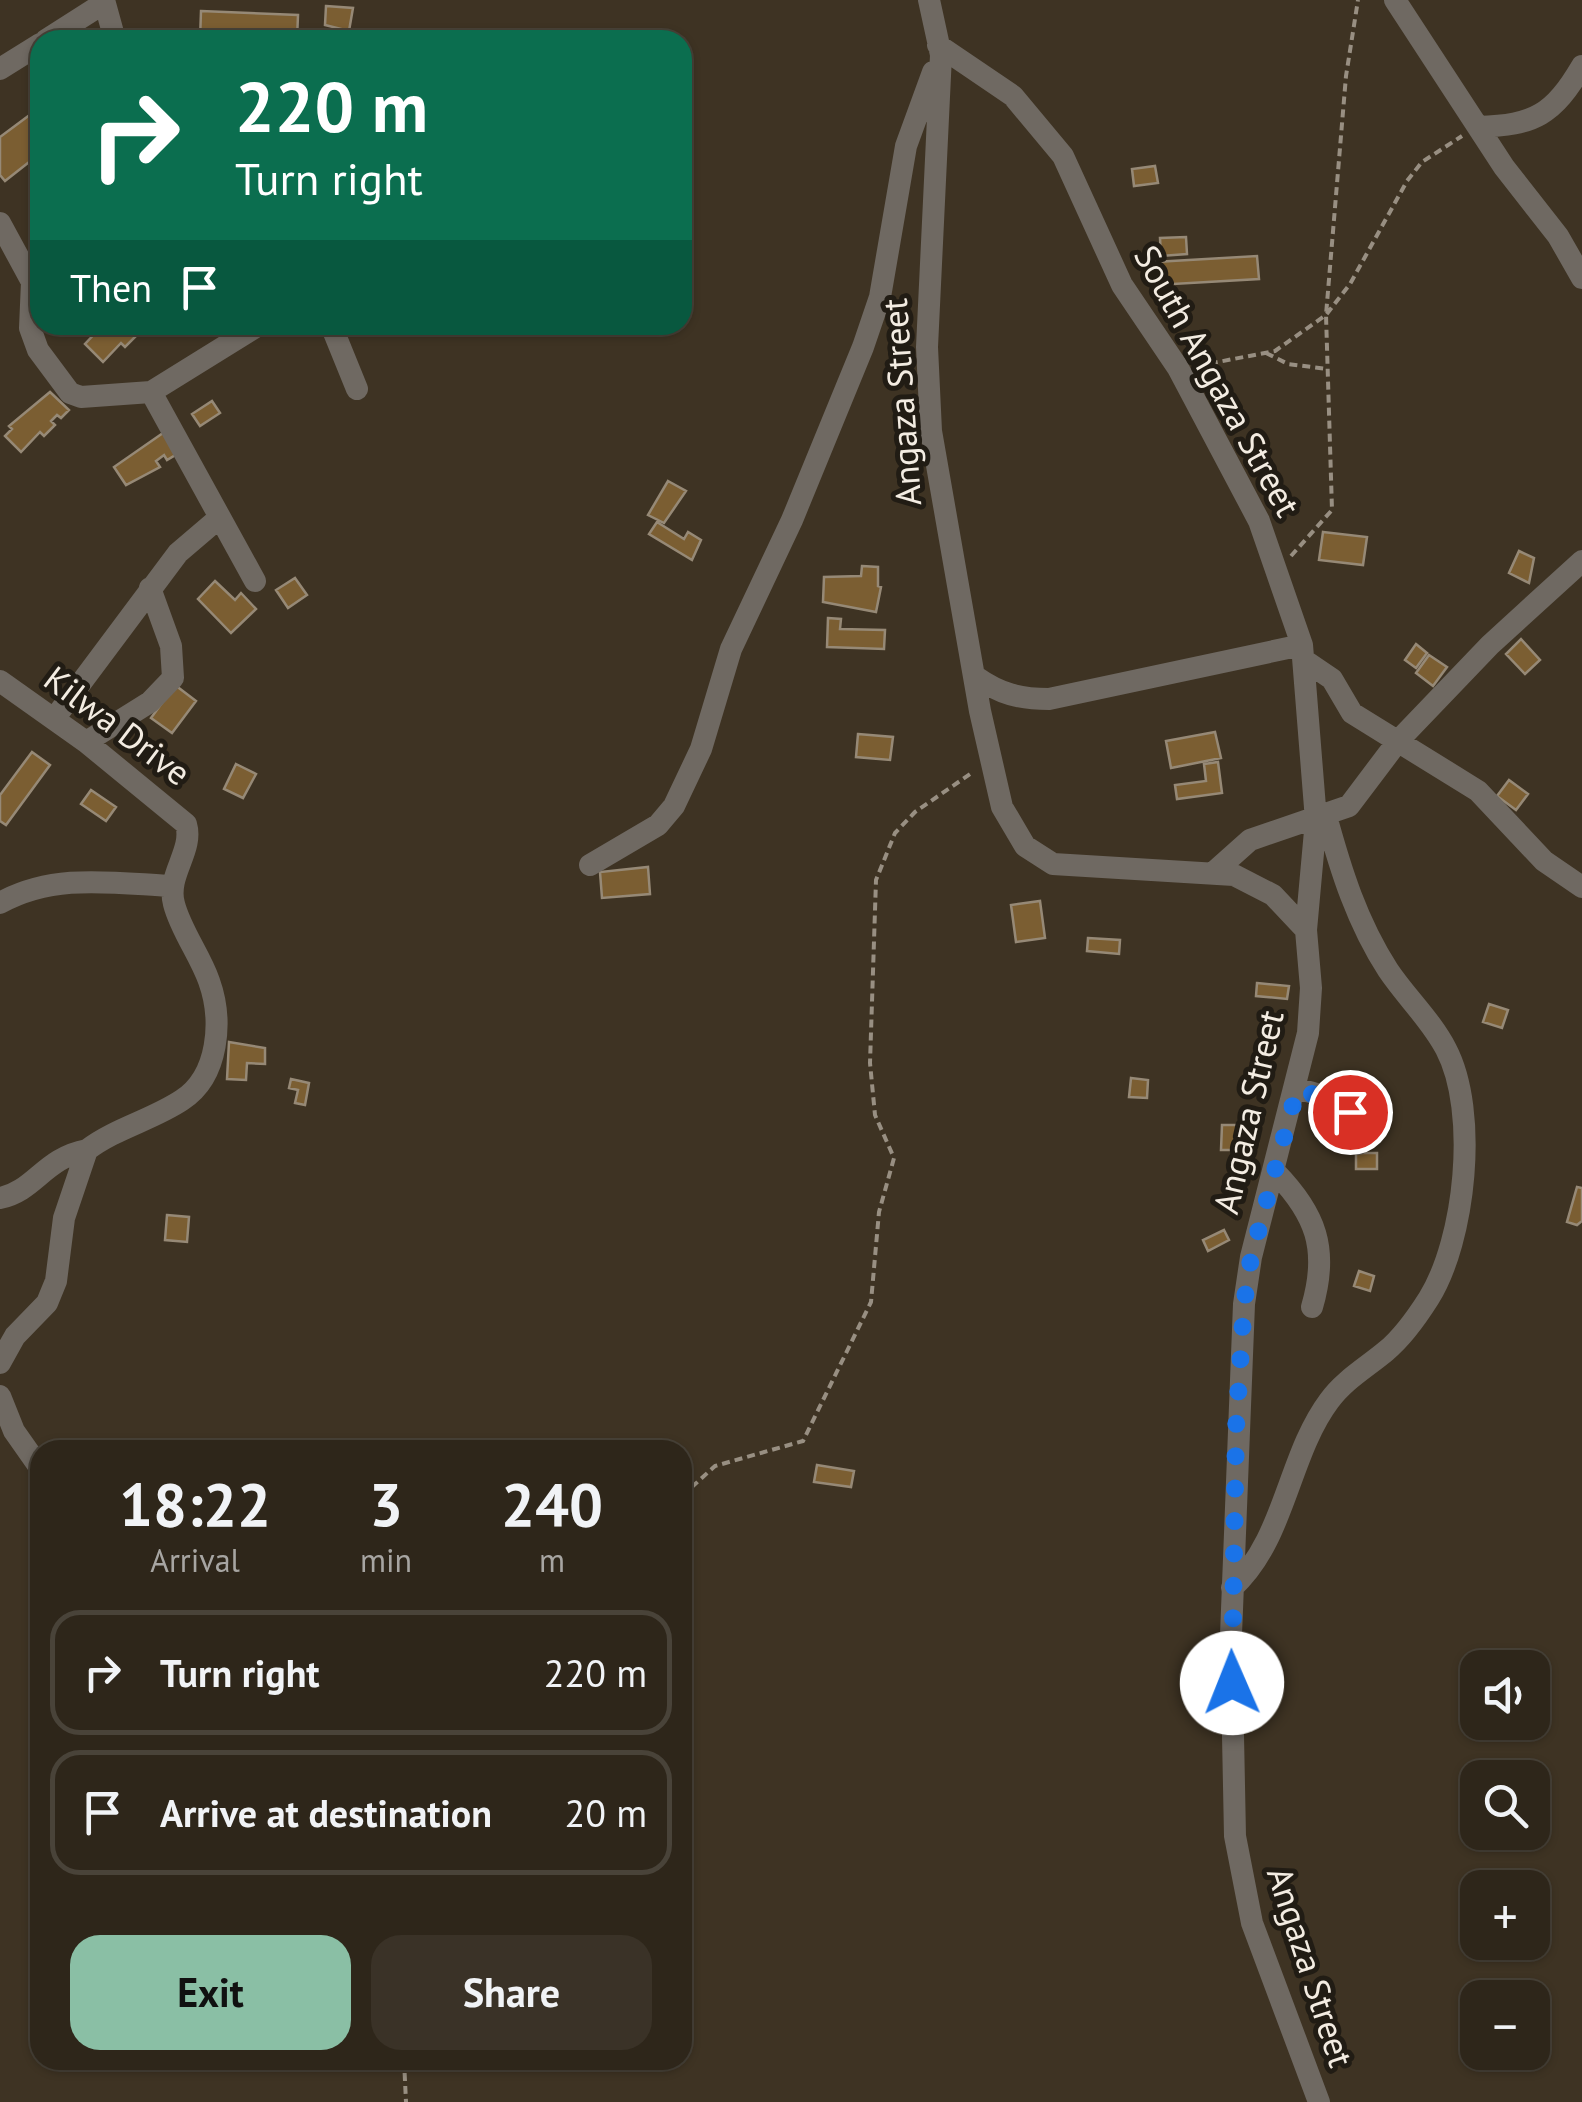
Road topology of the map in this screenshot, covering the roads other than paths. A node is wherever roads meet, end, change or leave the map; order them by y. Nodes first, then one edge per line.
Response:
1 (929, 0) edge
2 (1395, 0) edge
3 (104, 1) edge
4 (61, 30) edge
5 (112, 30) edge
6 (30, 50) edge
7 (939, 50) junction
8 (1582, 66) edge
9 (0, 70) edge
10 (1478, 127) junction
11 (0, 223) edge
12 (30, 266) edge
13 (1582, 278) edge
14 (33, 335) edge
15 (243, 335) edge
16 (335, 335) edge
17 (357, 389) dead end
18 (151, 392) junction
19 (219, 518) junction
20 (1582, 561) edge
21 (255, 581) dead end
22 (150, 588) junction
23 (1303, 652) junction
24 (976, 677) junction
25 (0, 681) edge
26 (54, 719) junction
27 (1398, 741) junction
28 (86, 742) junction
29 (1321, 818) junction
30 (590, 865) dead end
31 (1213, 873) junction
32 (170, 886) junction
33 (1582, 887) edge
34 (0, 903) edge
35 (1306, 930) junction
36 (1297, 1090) junction
37 (1358, 1144) dead end
38 (87, 1150) junction
39 (1275, 1172) junction
40 (0, 1198) edge
41 (1312, 1307) dead end
42 (0, 1363) edge
43 (0, 1396) edge
44 (30, 1454) edge
45 (1232, 1588) junction
46 (1319, 2102) edge

1 - 7 street, Angaza Street
2 - 10 street
3 - 4 street
3 - 5 street
6 - 9 street
7 - 23 street, South Angaza Street
7 - 24 street, Angaza Street
7 - 30 street
8 - 10 street
10 - 13 street
11 - 12 street
14 - 18 street
15 - 18 street
16 - 17 street
18 - 19 street
19 - 21 street
19 - 22 street
20 - 27 street
22 - 26 street
22 - 28 street
23 - 24 street
23 - 27 street
23 - 29 street, South Angaza Street
24 - 31 street, Angaza Street
25 - 26 street, Kilwa Drive
26 - 28 street, Kilwa Drive
27 - 29 street
27 - 33 street
28 - 32 street, Kilwa Drive
29 - 31 street
29 - 35 street, South Angaza Street
29 - 45 street
31 - 35 street, Angaza Street
32 - 34 street
32 - 38 street
35 - 36 street, Angaza Street
36 - 37 street
36 - 39 street, Angaza Street
38 - 40 street
38 - 42 street
39 - 41 street
39 - 45 street, Angaza Street
43 - 44 street
45 - 46 street, Angaza Street

